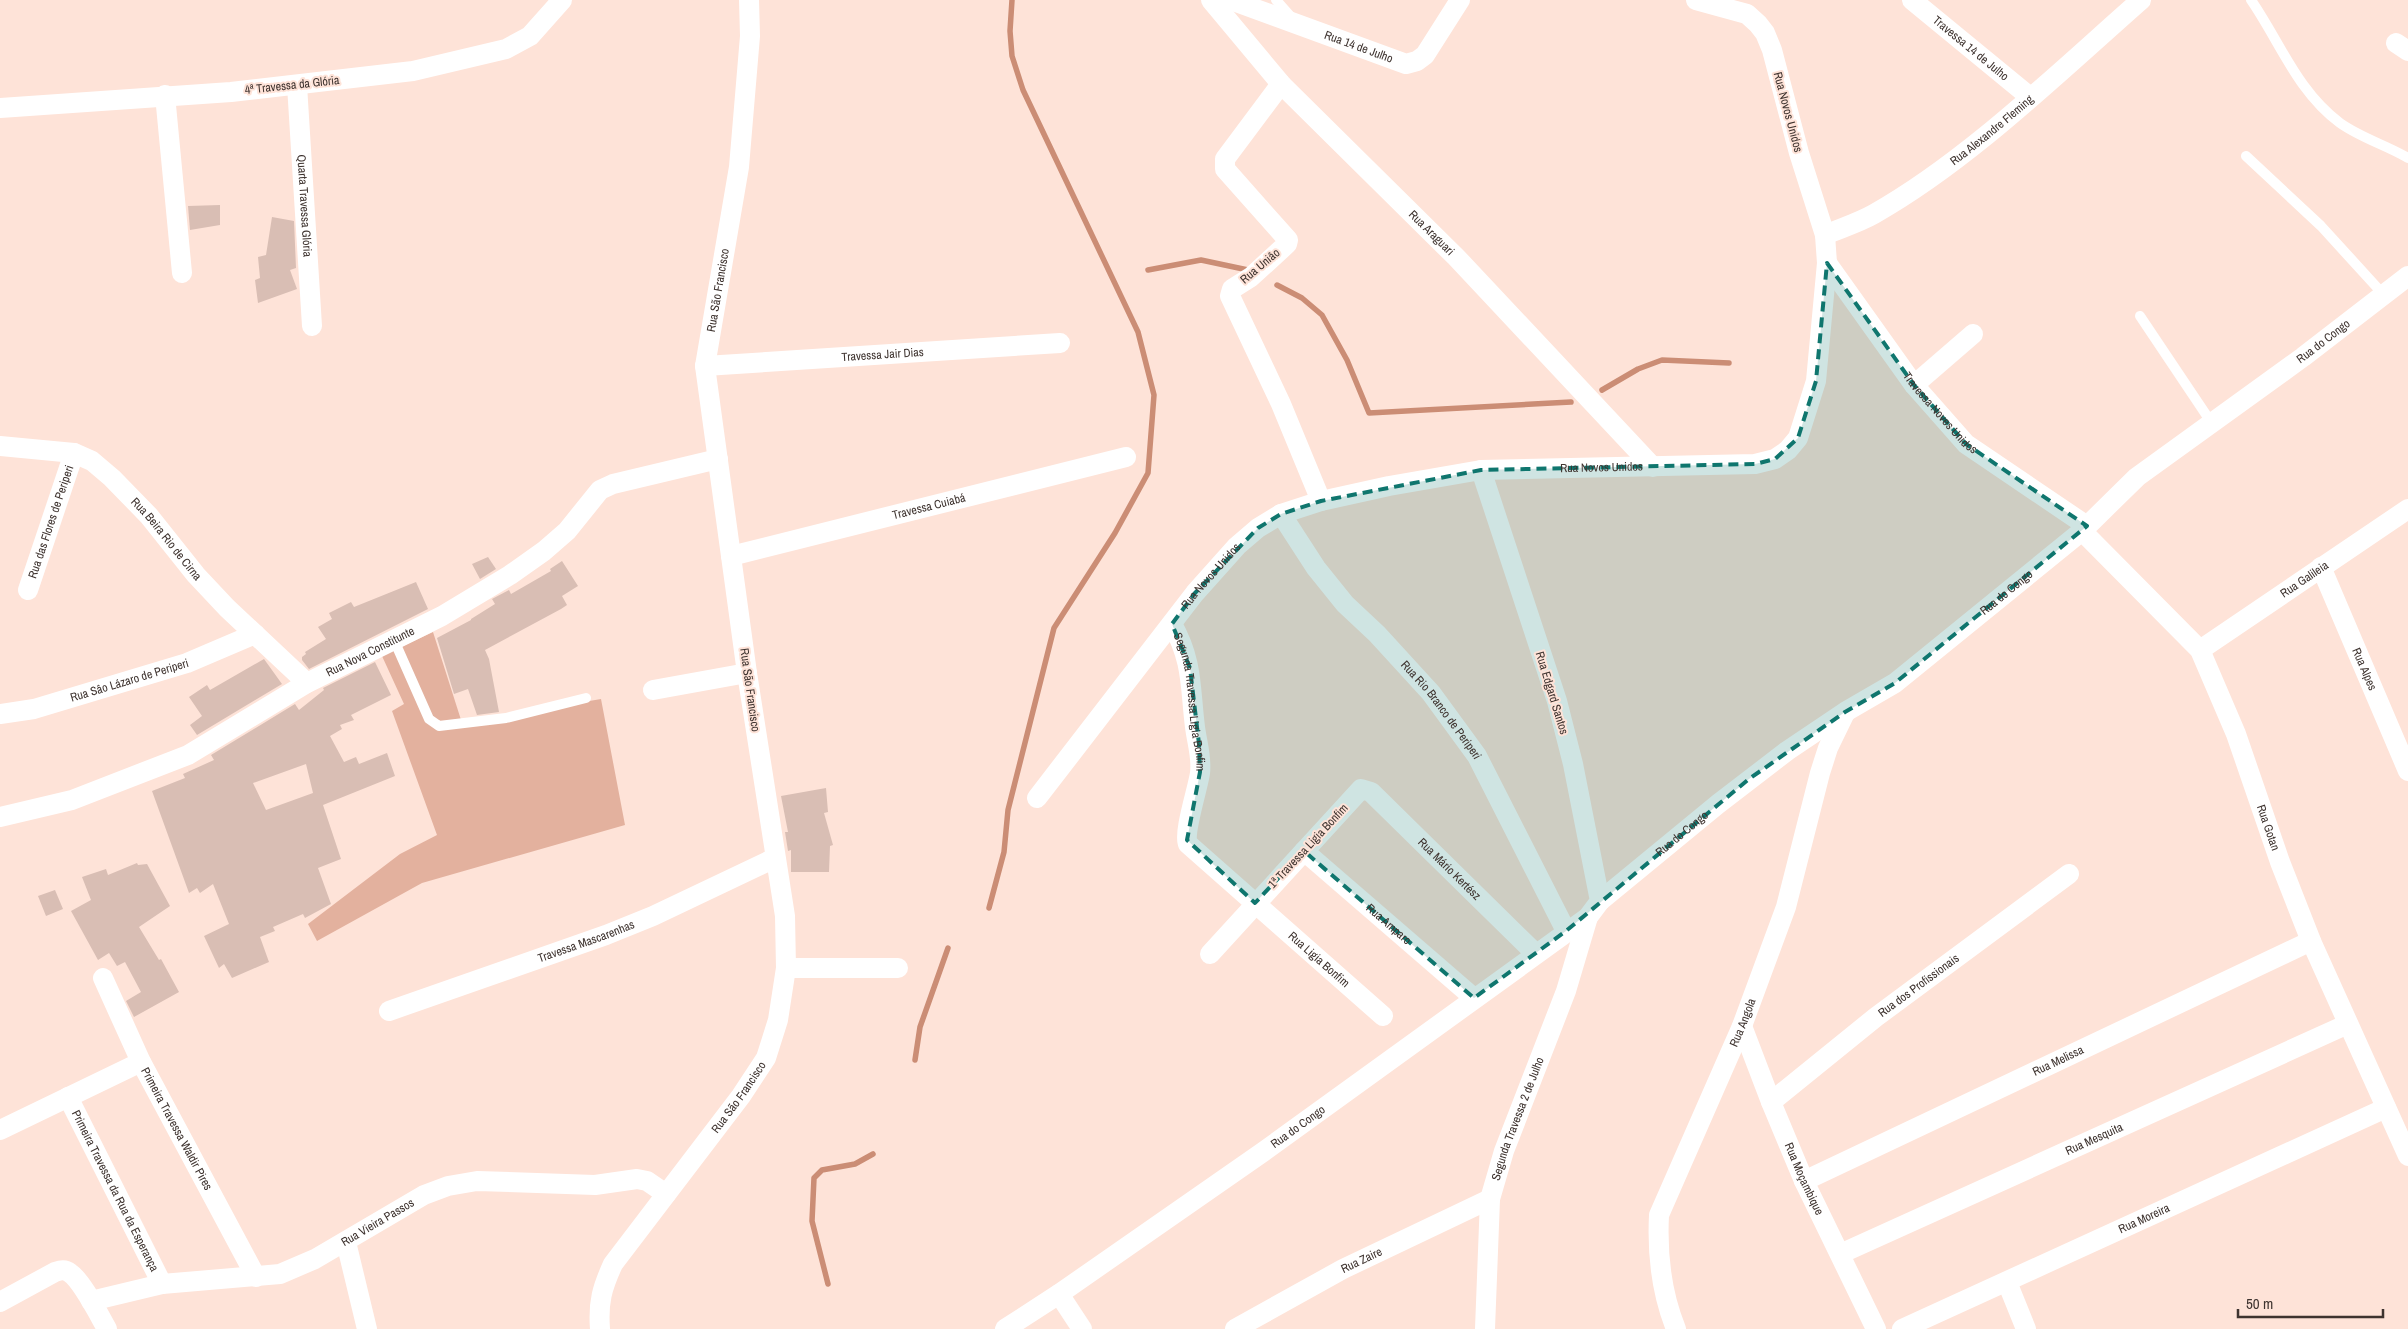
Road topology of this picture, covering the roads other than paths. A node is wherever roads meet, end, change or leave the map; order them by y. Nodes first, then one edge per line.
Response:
1 (562, 0) edge
2 (748, 0) edge
3 (1212, 0) edge
4 (1231, 0) edge
5 (1276, 0) edge
6 (1460, 0) edge
7 (1696, 0) edge
8 (1912, 0) edge
9 (2141, 0) edge
10 (2251, 0) edge
11 (1298, 25) junction
12 (1281, 84) junction
13 (297, 85) junction
14 (165, 95) junction
15 (2030, 97) junction
16 (0, 108) edge
17 (2246, 156) dead end
18 (2408, 158) edge
19 (1825, 235) junction
20 (1827, 263) junction
21 (182, 273) dead end
22 (2408, 276) edge
23 (2383, 294) junction
24 (2140, 316) dead end
25 (312, 326) dead end
26 (1973, 334) dead end
27 (1060, 343) dead end
28 (705, 366) junction
29 (1914, 385) junction
30 (2211, 422) junction
31 (0, 446) edge
32 (74, 453) junction
33 (1126, 457) dead end
34 (718, 459) junction
35 (1653, 467) junction
36 (1481, 470) junction
37 (1321, 501) junction
38 (2408, 509) edge
39 (1281, 514) junction
40 (2084, 528) junction
41 (731, 556) junction
42 (2321, 567) junction
43 (28, 590) dead end
44 (1172, 624) junction
45 (255, 634) junction
46 (394, 640) junction
47 (2200, 650) junction
48 (747, 673) junction
49 (307, 684) junction
50 (653, 690) dead end
51 (586, 698) dead end
52 (1845, 712) junction
53 (0, 714) edge
54 (2408, 770) edge
55 (1361, 789) joint
56 (1037, 798) dead end
57 (0, 817) edge
58 (1187, 840) joint
59 (1304, 851) junction
60 (776, 858) junction
61 (2069, 874) dead end
62 (1256, 903) junction
63 (1594, 909) junction
64 (1566, 931) junction
65 (2311, 941) junction
66 (1535, 953) junction
67 (1210, 954) dead end
68 (786, 968) junction
69 (898, 968) dead end
70 (103, 978) dead end
71 (1474, 998) junction
72 (389, 1011) dead end
73 (1383, 1016) dead end
74 (2348, 1024) junction
75 (1742, 1026) junction
76 (141, 1062) junction
77 (68, 1097) junction
78 (1771, 1102) junction
79 (2386, 1108) junction
80 (0, 1130) edge
81 (2408, 1156) edge
82 (1804, 1180) junction
83 (666, 1194) junction
84 (1490, 1199) junction
85 (346, 1242) junction
86 (1840, 1254) junction
87 (256, 1277) junction
88 (2007, 1282) junction
89 (162, 1284) junction
90 (1059, 1294) junction
91 (91, 1301) junction
92 (0, 1302) edge
93 (107, 1329) edge
94 (366, 1329) edge
95 (600, 1329) edge
96 (1005, 1329) edge
97 (1082, 1329) edge
98 (1235, 1329) edge
99 (1485, 1329) edge
100 (1676, 1329) edge
101 (1876, 1329) edge
102 (1902, 1329) edge
103 (2026, 1329) edge

1 - 13 street, 4ª Travessa da Glória
2 - 28 street, Rua São Francisco
3 - 12 street, Rua Araguari
4 - 11 street, Rua 14 de Julho
5 - 11 lane
6 - 11 street, Rua 14 de Julho
7 - 19 street, Rua Novos Unidos
8 - 15 street, Travessa 14 de Julho
9 - 15 street, Rua Alexandre Fleming
10 - 18 lane
12 - 35 street, Rua Araguari
12 - 37 street, Rua Uniâo
13 - 14 street, 4ª Travessa da Glória
13 - 25 street, Quarta Travessa Glória
14 - 16 street, 4ª Travessa da Glória
14 - 21 street
15 - 19 street, Rua Alexandre Fleming
17 - 23 lane
19 - 20 street, Rua Novos Unidos
20 - 29 street, Travessa Noves Unidos
20 - 35 street, Rua Novos Unidos
22 - 23 street, Rua do Congo
23 - 30 street, Rua do Congo
24 - 30 lane
26 - 29 street
27 - 28 street, Travessa Jair Dias
28 - 34 street, Rua São Francisco
29 - 40 street, Travessa Noves Unidos
30 - 40 street, Rua do Congo
31 - 32 street, Rua Beira Rio de Cirna
32 - 43 street, Rua das Flores de Periperi
32 - 45 street, Rua Beira Rio de Cirna
33 - 41 street, Travessa Cuiabá
34 - 41 street, Rua São Francisco
34 - 46 street, Rua Nova Constitunte
35 - 36 street, Rua Novos Unidos
36 - 37 street, Rua Novos Unidos
36 - 63 street, Rua Edgard Santos
37 - 39 street, Rua Novos Unidos
38 - 42 street, Rua Galileia
39 - 44 street, Rua Novos Unidos
39 - 64 street, Rua Rio Branco de Periperi
40 - 47 street, Rua Gotan
40 - 52 street, Rua do Congo
41 - 48 street, Rua São Francisco
42 - 47 street, Rua Galileia
42 - 54 street, Rua Alpes
44 - 56 street, Rua Novos Unidos
44 - 58 street, Segunda Travessa Ligia Bonfim
45 - 49 street, Rua Beira Rio de Cirna
45 - 53 street, Rua Sâo Lázaro de Periperi
46 - 49 street, Rua Nova Constitunte
46 - 51 lane
47 - 65 street, Rua Gotan
48 - 50 street
48 - 60 street, Rua São Francisco
49 - 57 street, Rua Nova Constitunte
52 - 63 street, Rua do Congo
52 - 75 street, Rua Angola
55 - 59 street, 1ª Travessa Ligia Bonfim
55 - 66 street, Rua Mário Kertész
58 - 62 street, Rua Ligia Bonfim
59 - 62 street, 1ª Travessa Ligia Bonfim
59 - 71 street, Rua Amparo
60 - 68 street, Rua São Francisco
60 - 72 street, Travessa Mascarenhas
61 - 78 street, Rua dos Profissionais
62 - 67 street, 1ª Travessa Ligia Bonfim
62 - 73 street, Rua Ligia Bonfim
63 - 64 street, Rua do Congo
63 - 84 street, Segunda Travessa 2 de Julho
64 - 66 street, Rua do Congo
65 - 74 street, Rua Gotan
65 - 82 street, Rua Melissa
66 - 71 street, Rua do Congo
68 - 69 street
68 - 83 street, Rua São Francisco
70 - 76 street, Primeira Travessa Waldir Pires
71 - 90 street, Rua do Congo
74 - 79 street, Rua Gotan
74 - 86 street, Rua Mesquita
75 - 78 street, Rua Moçambique
75 - 100 street, Rua Angola
76 - 77 street
76 - 87 street, Primeira Travessa Waldir Pires
77 - 80 street
77 - 89 street, Primeira Travessa da Rua da Esperança
78 - 82 street, Rua Moçambique
79 - 81 street, Rua Gotan
79 - 88 street, Rua Moreira
82 - 86 street, Rua Moçambique
83 - 85 street, Rua Vieira Passos
83 - 95 street, Rua São Francisco
84 - 98 street, Rua Zaire
84 - 99 street, Segunda Travessa 2 de Julho
85 - 87 street, Rua Vieira Passos
85 - 94 street
86 - 101 street, Rua Moçambique
87 - 89 street, Rua Vieira Passos
88 - 102 street, Rua Moreira
88 - 103 street
89 - 91 street, Rua Vieira Passos
90 - 96 street, Rua do Congo
90 - 97 street
91 - 92 street
91 - 93 street

